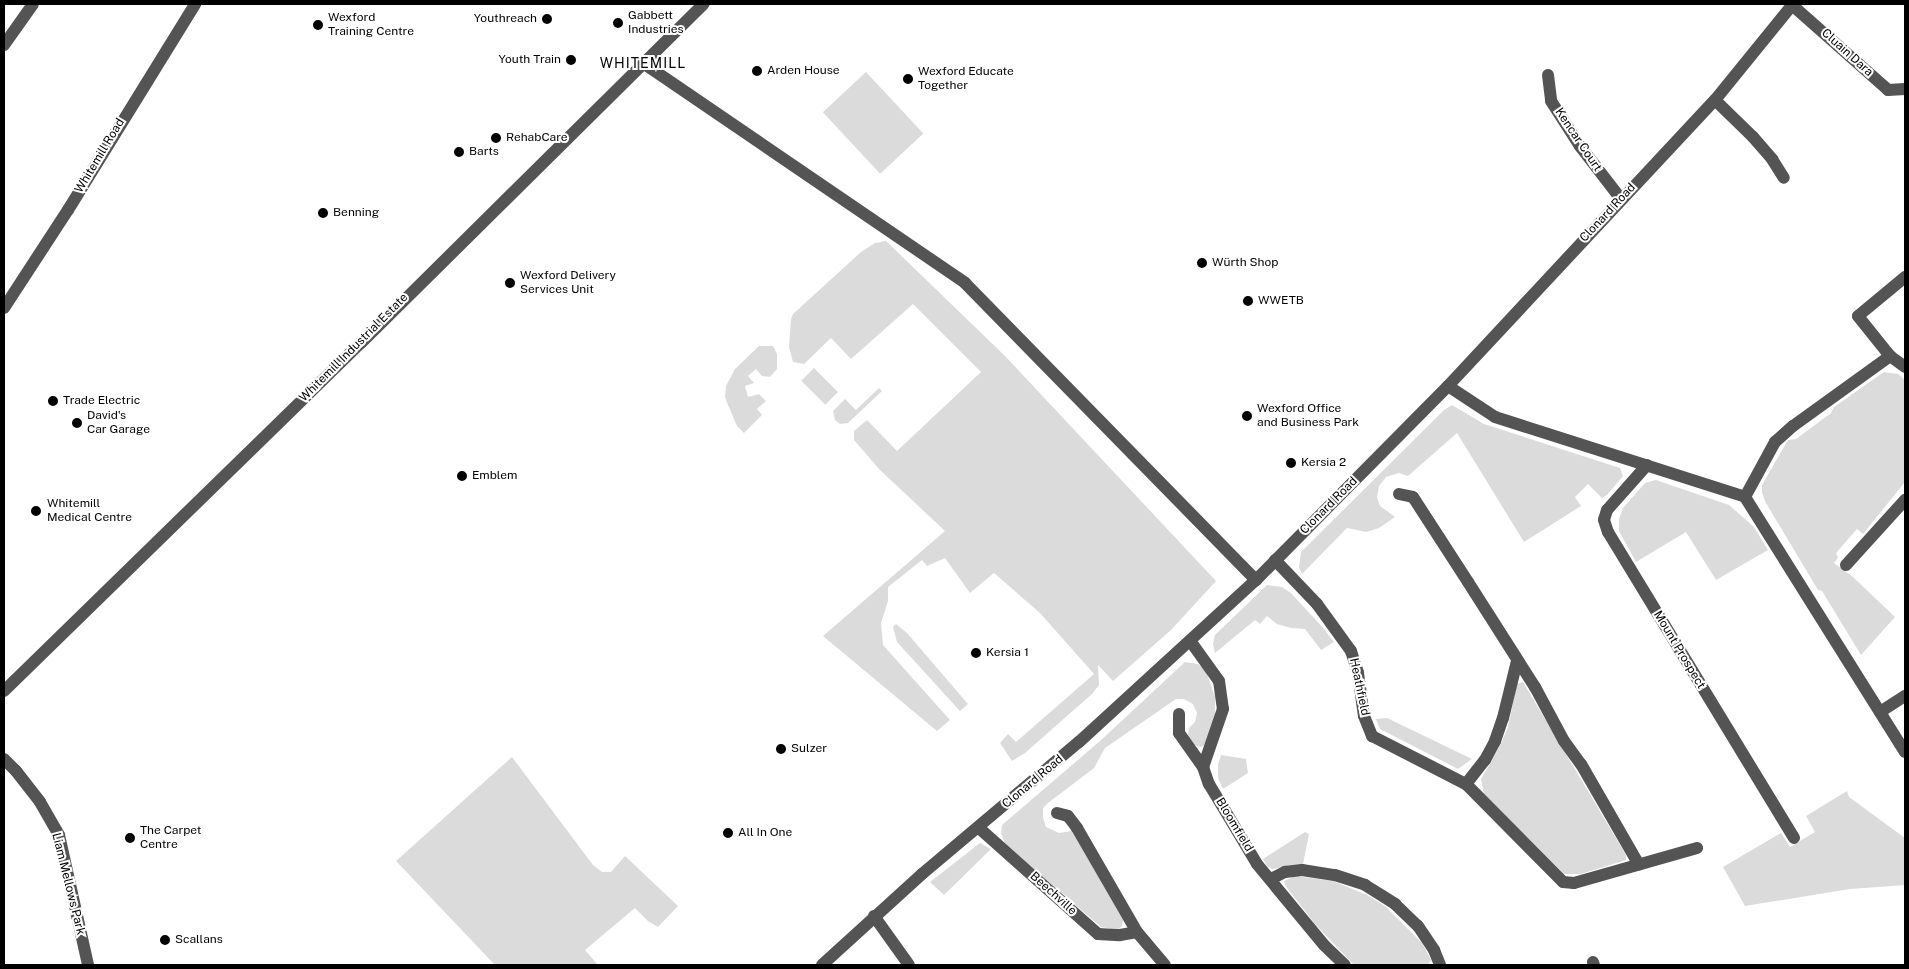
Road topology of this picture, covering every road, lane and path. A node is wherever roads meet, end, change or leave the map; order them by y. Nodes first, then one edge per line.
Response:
1 (33, 4) edge
2 (195, 4) edge
3 (704, 4) edge
4 (1793, 4) edge
5 (4, 45) edge
6 (643, 63) junction
7 (1548, 75) dead end
8 (1905, 89) edge
9 (1715, 100) junction
10 (1784, 178) dead end
11 (1621, 199) junction
12 (1905, 276) edge
13 (4, 308) edge
14 (1890, 356) junction
15 (1905, 367) edge
16 (1448, 386) junction
17 (1647, 465) junction
18 (1399, 494) dead end
19 (1745, 497) junction
20 (1905, 500) edge
21 (1275, 560) junction
22 (1846, 565) dead end
23 (1256, 580) junction
24 (1191, 642) junction
25 (1517, 661) junction
26 (4, 691) edge
27 (1905, 696) edge
28 (1880, 712) junction
29 (1179, 714) dead end
30 (1905, 752) edge
31 (4, 759) edge
32 (1203, 767) junction
33 (1466, 784) junction
34 (1057, 813) dead end
35 (979, 828) junction
36 (1794, 838) dead end
37 (1696, 848) dead end
38 (1639, 865) junction
39 (1271, 879) junction
40 (874, 916) junction
41 (1137, 932) junction
42 (88, 965) edge
43 (822, 965) edge
44 (910, 965) edge
45 (1166, 965) edge
46 (1345, 965) edge
47 (1440, 965) edge

1 - 5 street
2 - 13 street, Whitemill Road
3 - 6 street, Whitemill Industrial Estate
4 - 8 street, Cluain Dara
4 - 9 street, Clonard Road
6 - 23 street
6 - 26 street, Whitemill Industrial Estate
7 - 11 street, Kencar Court
9 - 10 street
9 - 11 street, Clonard Road
11 - 16 street, Clonard Road
12 - 14 street
14 - 15 street
14 - 19 street
16 - 17 street
16 - 21 street, Clonard Road
17 - 19 street
17 - 36 street, Mount Prospect
18 - 25 street
19 - 28 street
20 - 22 street
21 - 23 street, Clonard Road
21 - 33 street, Heathfield
23 - 24 street, Clonard Road
24 - 32 street
24 - 35 street, Clonard Road
25 - 33 street
25 - 38 street
27 - 28 street
28 - 30 street
29 - 32 street, Bloomfield
31 - 42 street, Liam Mellows Park
32 - 39 street, Bloomfield
33 - 38 street, Heathfield
34 - 41 street
35 - 40 street, Clonard Road
35 - 41 street, Beechville
37 - 38 street, Heathfield
39 - 46 street, Bloomfield
39 - 47 street
40 - 43 street, Clonard Road
40 - 44 street
41 - 45 street

